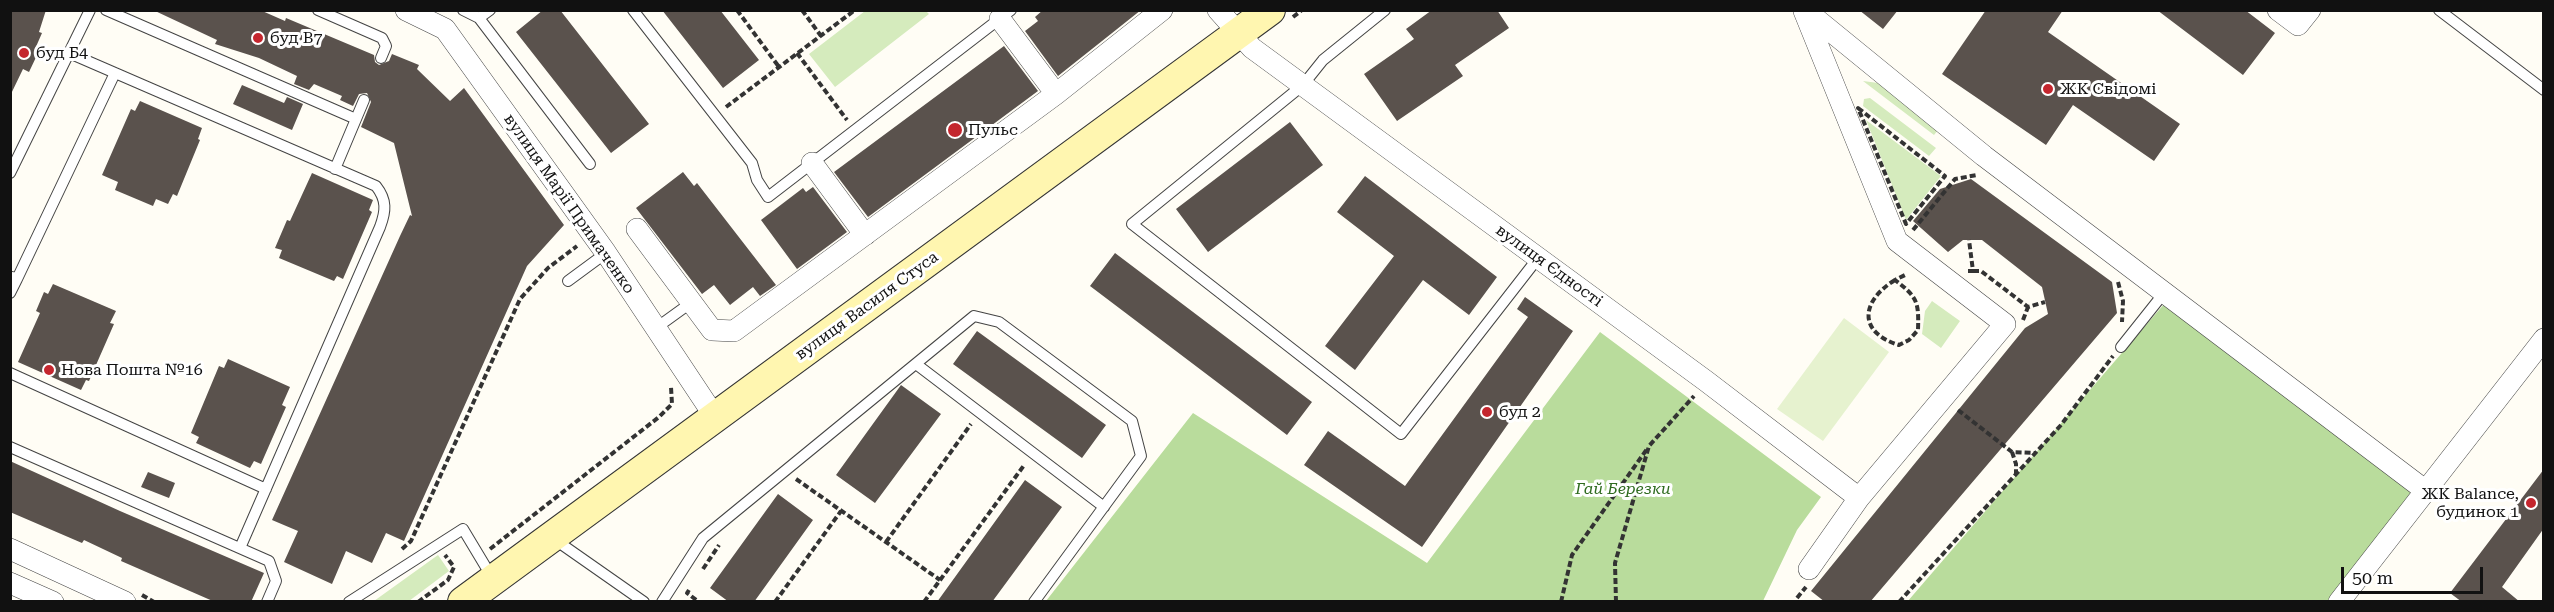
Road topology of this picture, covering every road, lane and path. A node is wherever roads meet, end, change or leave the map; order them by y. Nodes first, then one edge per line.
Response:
1 (90, 10) edge
2 (106, 10) edge
3 (318, 10) edge
4 (406, 10) edge
5 (463, 10) edge
6 (490, 10) edge
7 (633, 10) edge
8 (737, 10) edge
9 (802, 10) edge
10 (855, 10) edge
11 (1162, 10) edge
12 (1218, 10) edge
13 (1270, 10) edge
14 (1385, 10) edge
15 (1805, 10) edge
16 (2278, 10) edge
17 (2310, 10) edge
18 (2439, 10) edge
19 (1006, 15) edge
20 (479, 18) junction
21 (1238, 34) junction
22 (821, 36) junction
23 (69, 54) junction
24 (797, 54) junction
25 (381, 58) dead end
26 (779, 67) junction
27 (115, 73) junction
28 (1303, 85) junction
29 (2544, 90) edge
30 (1056, 94) junction
31 (1858, 98) dead end
32 (364, 100) dead end
33 (1858, 108) junction
34 (714, 115) junction
35 (356, 118) junction
36 (854, 130) junction
37 (813, 163) junction
38 (590, 164) dead end
39 (1970, 168) dead end
40 (335, 169) junction
41 (10, 173) edge
42 (638, 229) dead end
43 (865, 235) junction
44 (1920, 237) dead end
45 (1969, 240) dead end
46 (578, 245) dead end
47 (606, 254) junction
48 (1538, 258) junction
49 (1929, 265) junction
50 (1973, 271) junction
51 (1962, 272) dead end
52 (2109, 275) dead end
53 (14, 278) edge
54 (1895, 280) junction
55 (568, 281) dead end
56 (10, 293) edge
57 (2164, 293) junction
58 (692, 302) junction
59 (2046, 302) dead end
60 (656, 328) junction
61 (2120, 332) dead end
62 (2544, 339) edge
63 (2119, 348) joint
64 (916, 364) junction
65 (10, 373) edge
66 (1706, 381) junction
67 (671, 384) dead end
68 (1953, 406) dead end
69 (715, 417) junction
70 (963, 418) dead end
71 (972, 424) junction
72 (980, 431) dead end
73 (1649, 446) junction
74 (10, 447) edge
75 (2012, 452) junction
76 (1033, 453) junction
77 (2036, 453) junction
78 (1016, 458) dead end
79 (1024, 465) junction
80 (802, 470) dead end
81 (1034, 471) dead end
82 (2016, 474) junction
83 (266, 489) junction
84 (2426, 491) junction
85 (1859, 498) junction
86 (1104, 507) junction
87 (841, 511) junction
88 (551, 538) junction
89 (721, 541) dead end
90 (886, 542) junction
91 (436, 546) junction
92 (240, 548) junction
93 (10, 549) edge
94 (397, 554) dead end
95 (486, 568) junction
96 (1809, 569) dead end
97 (698, 576) dead end
98 (940, 580) junction
99 (10, 583) edge
100 (693, 584) dead end
101 (53, 602) edge
102 (125, 602) edge
103 (267, 602) edge
104 (350, 602) edge
105 (418, 602) edge
106 (463, 602) edge
107 (644, 602) edge
108 (662, 602) edge
109 (699, 602) edge
110 (775, 602) edge
111 (924, 602) edge
112 (1034, 602) edge
113 (1561, 602) edge
114 (1616, 602) edge
115 (1899, 602) edge
116 (2339, 602) edge

1 - 23 lane
2 - 35 lane
3 - 25 lane
4 - 47 street, вулиця Марії Примаченко
5 - 20 lane
6 - 20 lane
7 - 34 lane
8 - 26 path
9 - 22 path
10 - 22 path
11 - 30 street
12 - 21 street, вулиця Єдності
13 - 21 main road, вулиця Василя Стуса
14 - 28 lane
15 - 49 street
15 - 57 street
16 - 17 street
18 - 29 lane
19 - 30 street
19 - 36 lane
20 - 38 lane
21 - 28 street, вулиця Єдності
21 - 69 main road, вулиця Василя Стуса
22 - 24 path
23 - 27 lane
23 - 41 lane
24 - 26 path
24 - 36 path
26 - 34 path
27 - 40 lane
27 - 53 lane
28 - 48 street, вулиця Єдності
28 - 48 lane
30 - 43 street
31 - 33 path
32 - 35 lane
33 - 33 path
34 - 37 lane
35 - 40 lane
36 - 37 lane
37 - 43 street
39 - 44 path
40 - 83 lane
42 - 58 street
43 - 58 street
45 - 50 path
46 - 94 path
47 - 55 lane
47 - 60 street, вулиця Марії Примаченко
48 - 66 street, вулиця Єдності
49 - 54 path
49 - 85 street
50 - 51 path
50 - 59 path
52 - 61 path
53 - 56 lane
54 - 54 path
57 - 63 lane
57 - 84 street
58 - 60 lane
60 - 69 street, вулиця Марії Примаченко
62 - 84 street
63 - 77 path
64 - 76 lane
64 - 86 lane
64 - 108 lane
65 - 83 lane
66 - 73 path
66 - 85 street, вулиця Єдності
67 - 95 path
68 - 75 path
69 - 88 main road, вулиця Василя Стуса
70 - 71 path
71 - 72 path
71 - 90 path
73 - 113 path
73 - 114 path
74 - 92 lane
75 - 77 path
75 - 82 path
76 - 79 path
76 - 86 lane
77 - 82 path
78 - 79 path
79 - 81 path
79 - 98 path
80 - 87 path
82 - 115 path
83 - 92 lane
84 - 116 street
85 - 96 street
86 - 112 lane
87 - 90 path
87 - 110 path
88 - 95 main road, вулиця Василя Стуса
88 - 107 lane
89 - 97 path
90 - 98 path
91 - 95 lane
91 - 104 lane
91 - 105 path
92 - 103 lane
93 - 102 street
95 - 106 main road, вулиця Василя Стуса
98 - 111 path
99 - 101 street
100 - 109 path

